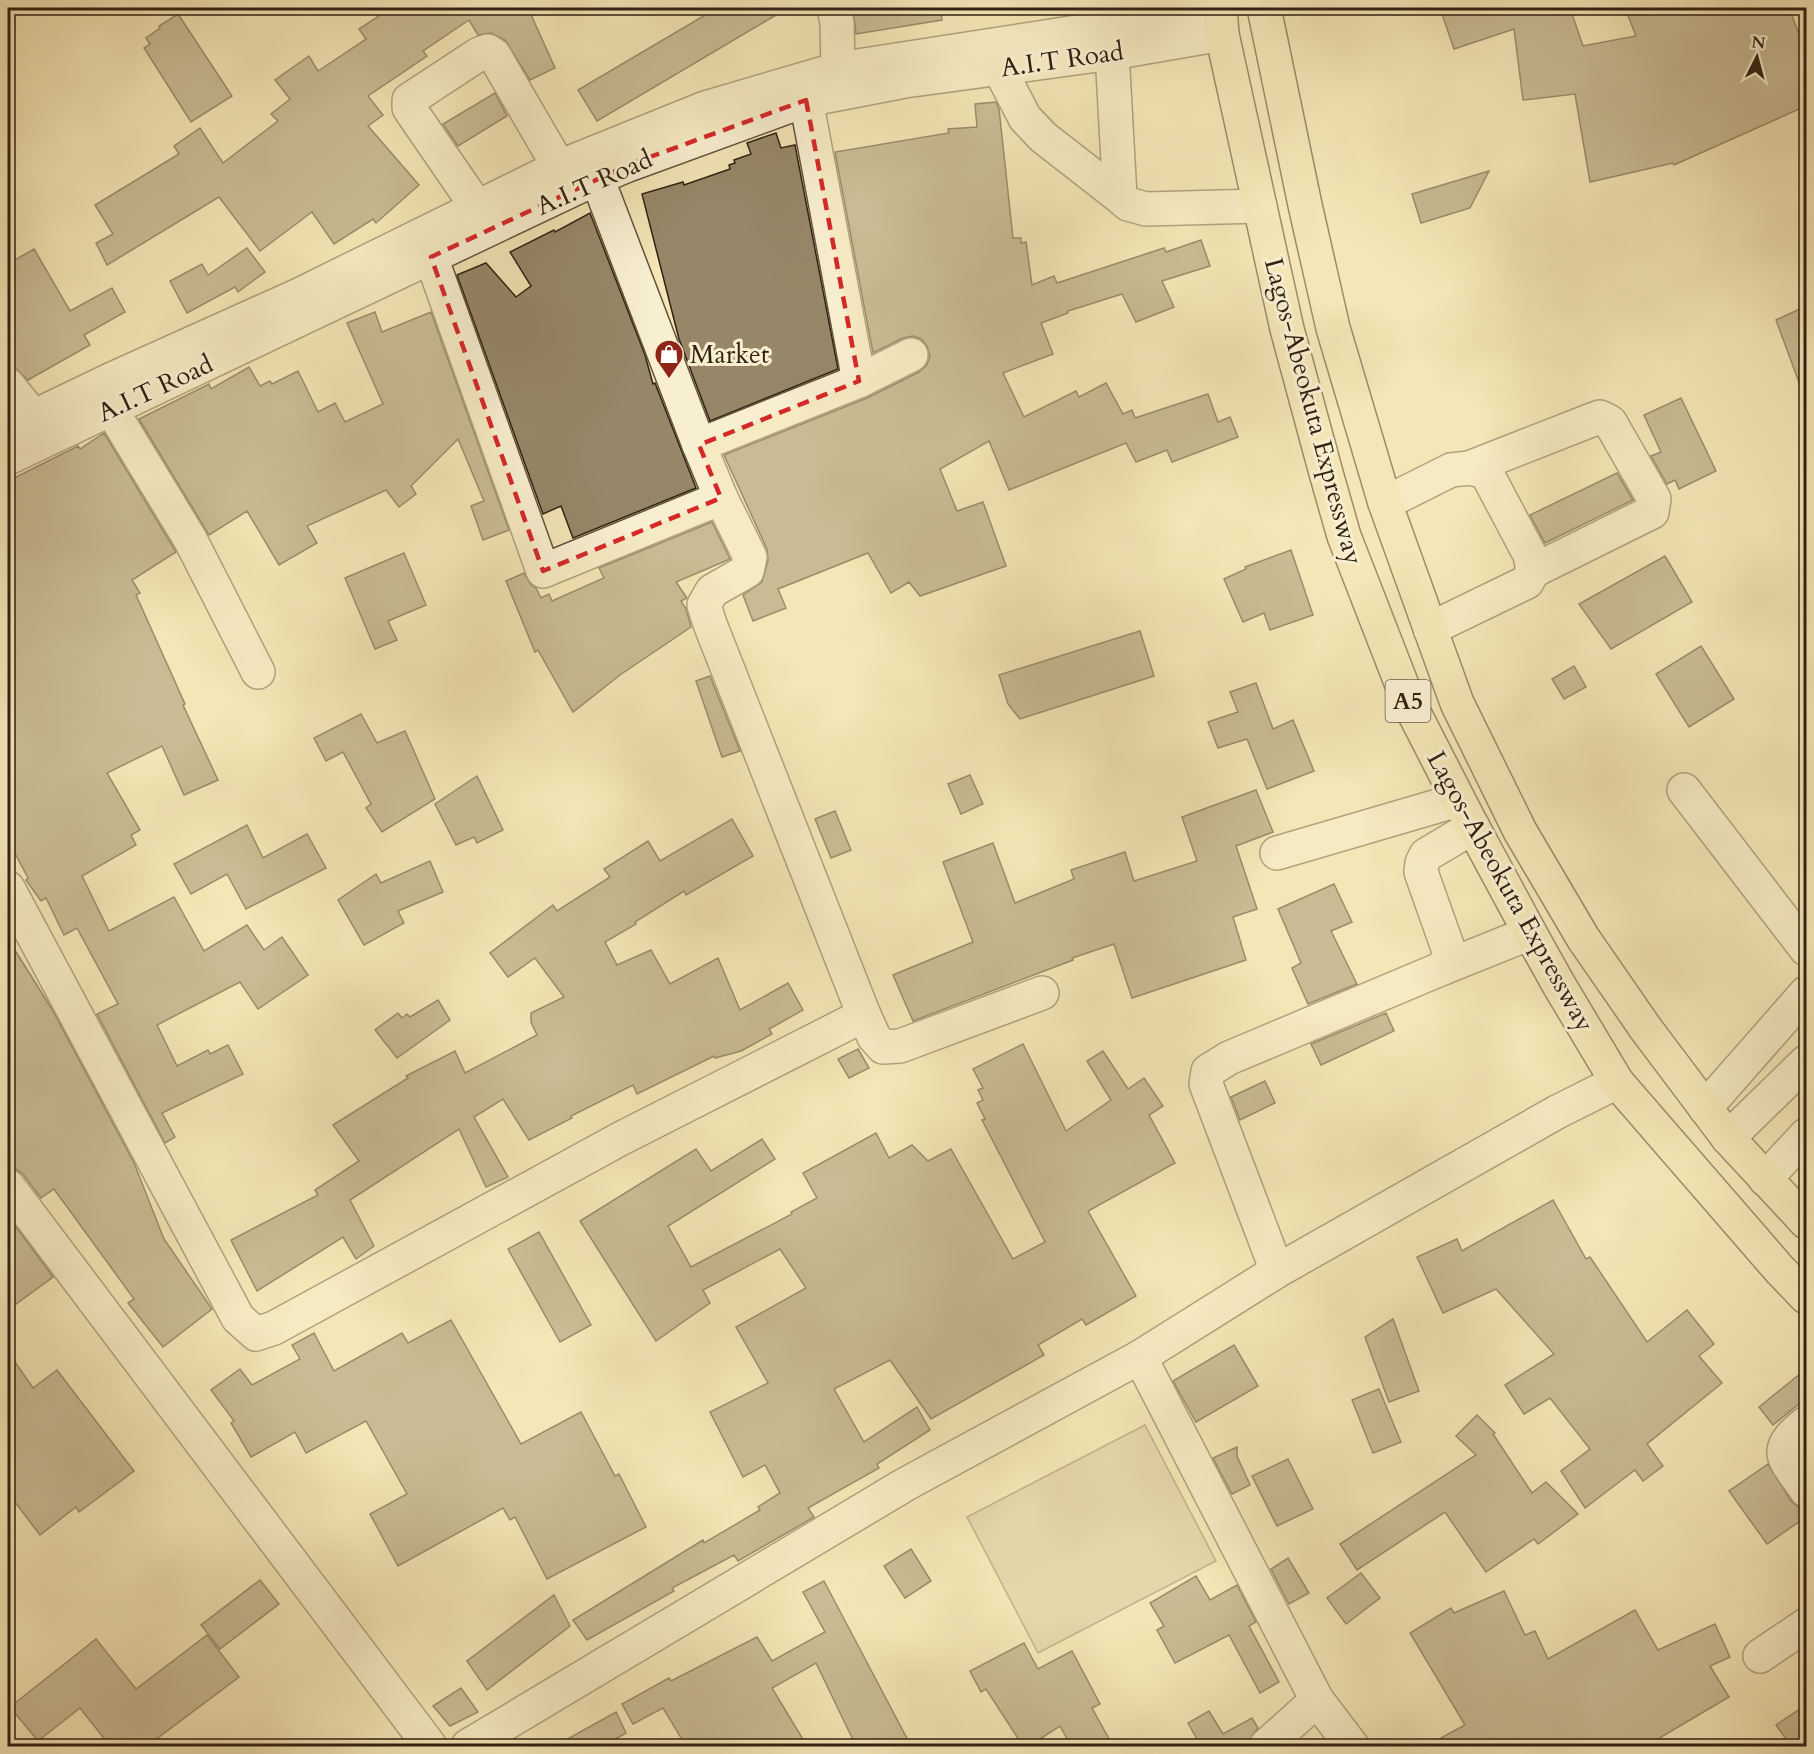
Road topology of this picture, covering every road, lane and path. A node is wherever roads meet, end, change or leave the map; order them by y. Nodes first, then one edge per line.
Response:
1 (834, 8) edge
2 (1264, 8) edge
3 (1221, 17) edge
4 (1112, 53) junction
5 (999, 68) junction
6 (838, 69) junction
7 (806, 99) junction
8 (575, 179) junction
9 (1120, 197) junction
10 (1260, 206) junction
11 (483, 218) junction
12 (431, 257) junction
13 (911, 355) dead end
14 (860, 381) junction
15 (8, 385) edge
16 (111, 408) junction
17 (14, 441) edge
18 (699, 445) junction
19 (1469, 468) junction
20 (721, 498) junction
21 (1384, 503) junction
22 (1533, 571) junction
23 (1430, 630) junction
24 (258, 672) dead end
25 (1684, 790) dead end
26 (1466, 814) junction
27 (1277, 853) dead end
28 (8, 888) edge
29 (1530, 933) junction
30 (1806, 949) edge
31 (1443, 968) junction
32 (1042, 993) dead end
33 (1806, 993) edge
34 (864, 1015) junction
35 (1806, 1062) edge
36 (1617, 1082) junction
37 (1705, 1108) junction
38 (1806, 1135) edge
39 (1728, 1138) junction
40 (1765, 1179) junction
41 (8, 1185) edge
42 (1806, 1222) edge
43 (1278, 1270) junction
44 (1806, 1297) edge
45 (1140, 1358) junction
46 (1806, 1423) edge
47 (1806, 1490) edge
48 (1806, 1625) edge
49 (1760, 1656) dead end
50 (1317, 1700) junction
51 (505, 1738) edge
52 (430, 1746) edge
53 (468, 1746) edge
54 (1266, 1746) edge
55 (1352, 1746) edge

1 - 6 street
2 - 21 highway, Lagos-Abeokuta Expressway / A5
3 - 4 street, A.I.T Road
3 - 6 street, A.I.T Road
3 - 10 highway, Lagos-Abeokuta Expressway / A5
4 - 5 street, A.I.T Road
4 - 9 street
5 - 7 street, A.I.T Road
5 - 9 street
6 - 8 street, A.I.T Road
7 - 8 street, A.I.T Road
7 - 14 street
8 - 11 street, A.I.T Road
8 - 11 street
8 - 18 street
9 - 10 street
10 - 26 highway, Lagos-Abeokuta Expressway / A5
11 - 12 street, A.I.T Road
11 - 17 street, A.I.T Road
12 - 16 street, A.I.T Road
12 - 20 street
13 - 14 street
14 - 18 street
15 - 17 street
16 - 17 street, A.I.T Road
16 - 24 street
18 - 20 street
19 - 21 street
19 - 22 street
19 - 22 street
20 - 34 street
21 - 23 highway, Lagos-Abeokuta Expressway / A5
22 - 23 street
23 - 37 highway, Lagos-Abeokuta Expressway / A5
25 - 30 street
26 - 27 street
26 - 29 highway, Lagos-Abeokuta Expressway / A5
26 - 31 street
28 - 34 street
29 - 31 street
29 - 36 highway, Lagos-Abeokuta Expressway / A5
31 - 43 street
32 - 34 street
33 - 37 street
35 - 39 street
36 - 43 street
36 - 44 highway, Lagos-Abeokuta Expressway / A5
37 - 39 highway, Lagos-Abeokuta Expressway / A5
38 - 40 street
39 - 40 highway, Lagos-Abeokuta Expressway / A5
40 - 42 highway, Lagos-Abeokuta Expressway / A5
41 - 52 street
43 - 45 street
45 - 50 street
45 - 51 street
46 - 47 street
48 - 49 street
50 - 54 street
50 - 55 street
51 - 53 street

